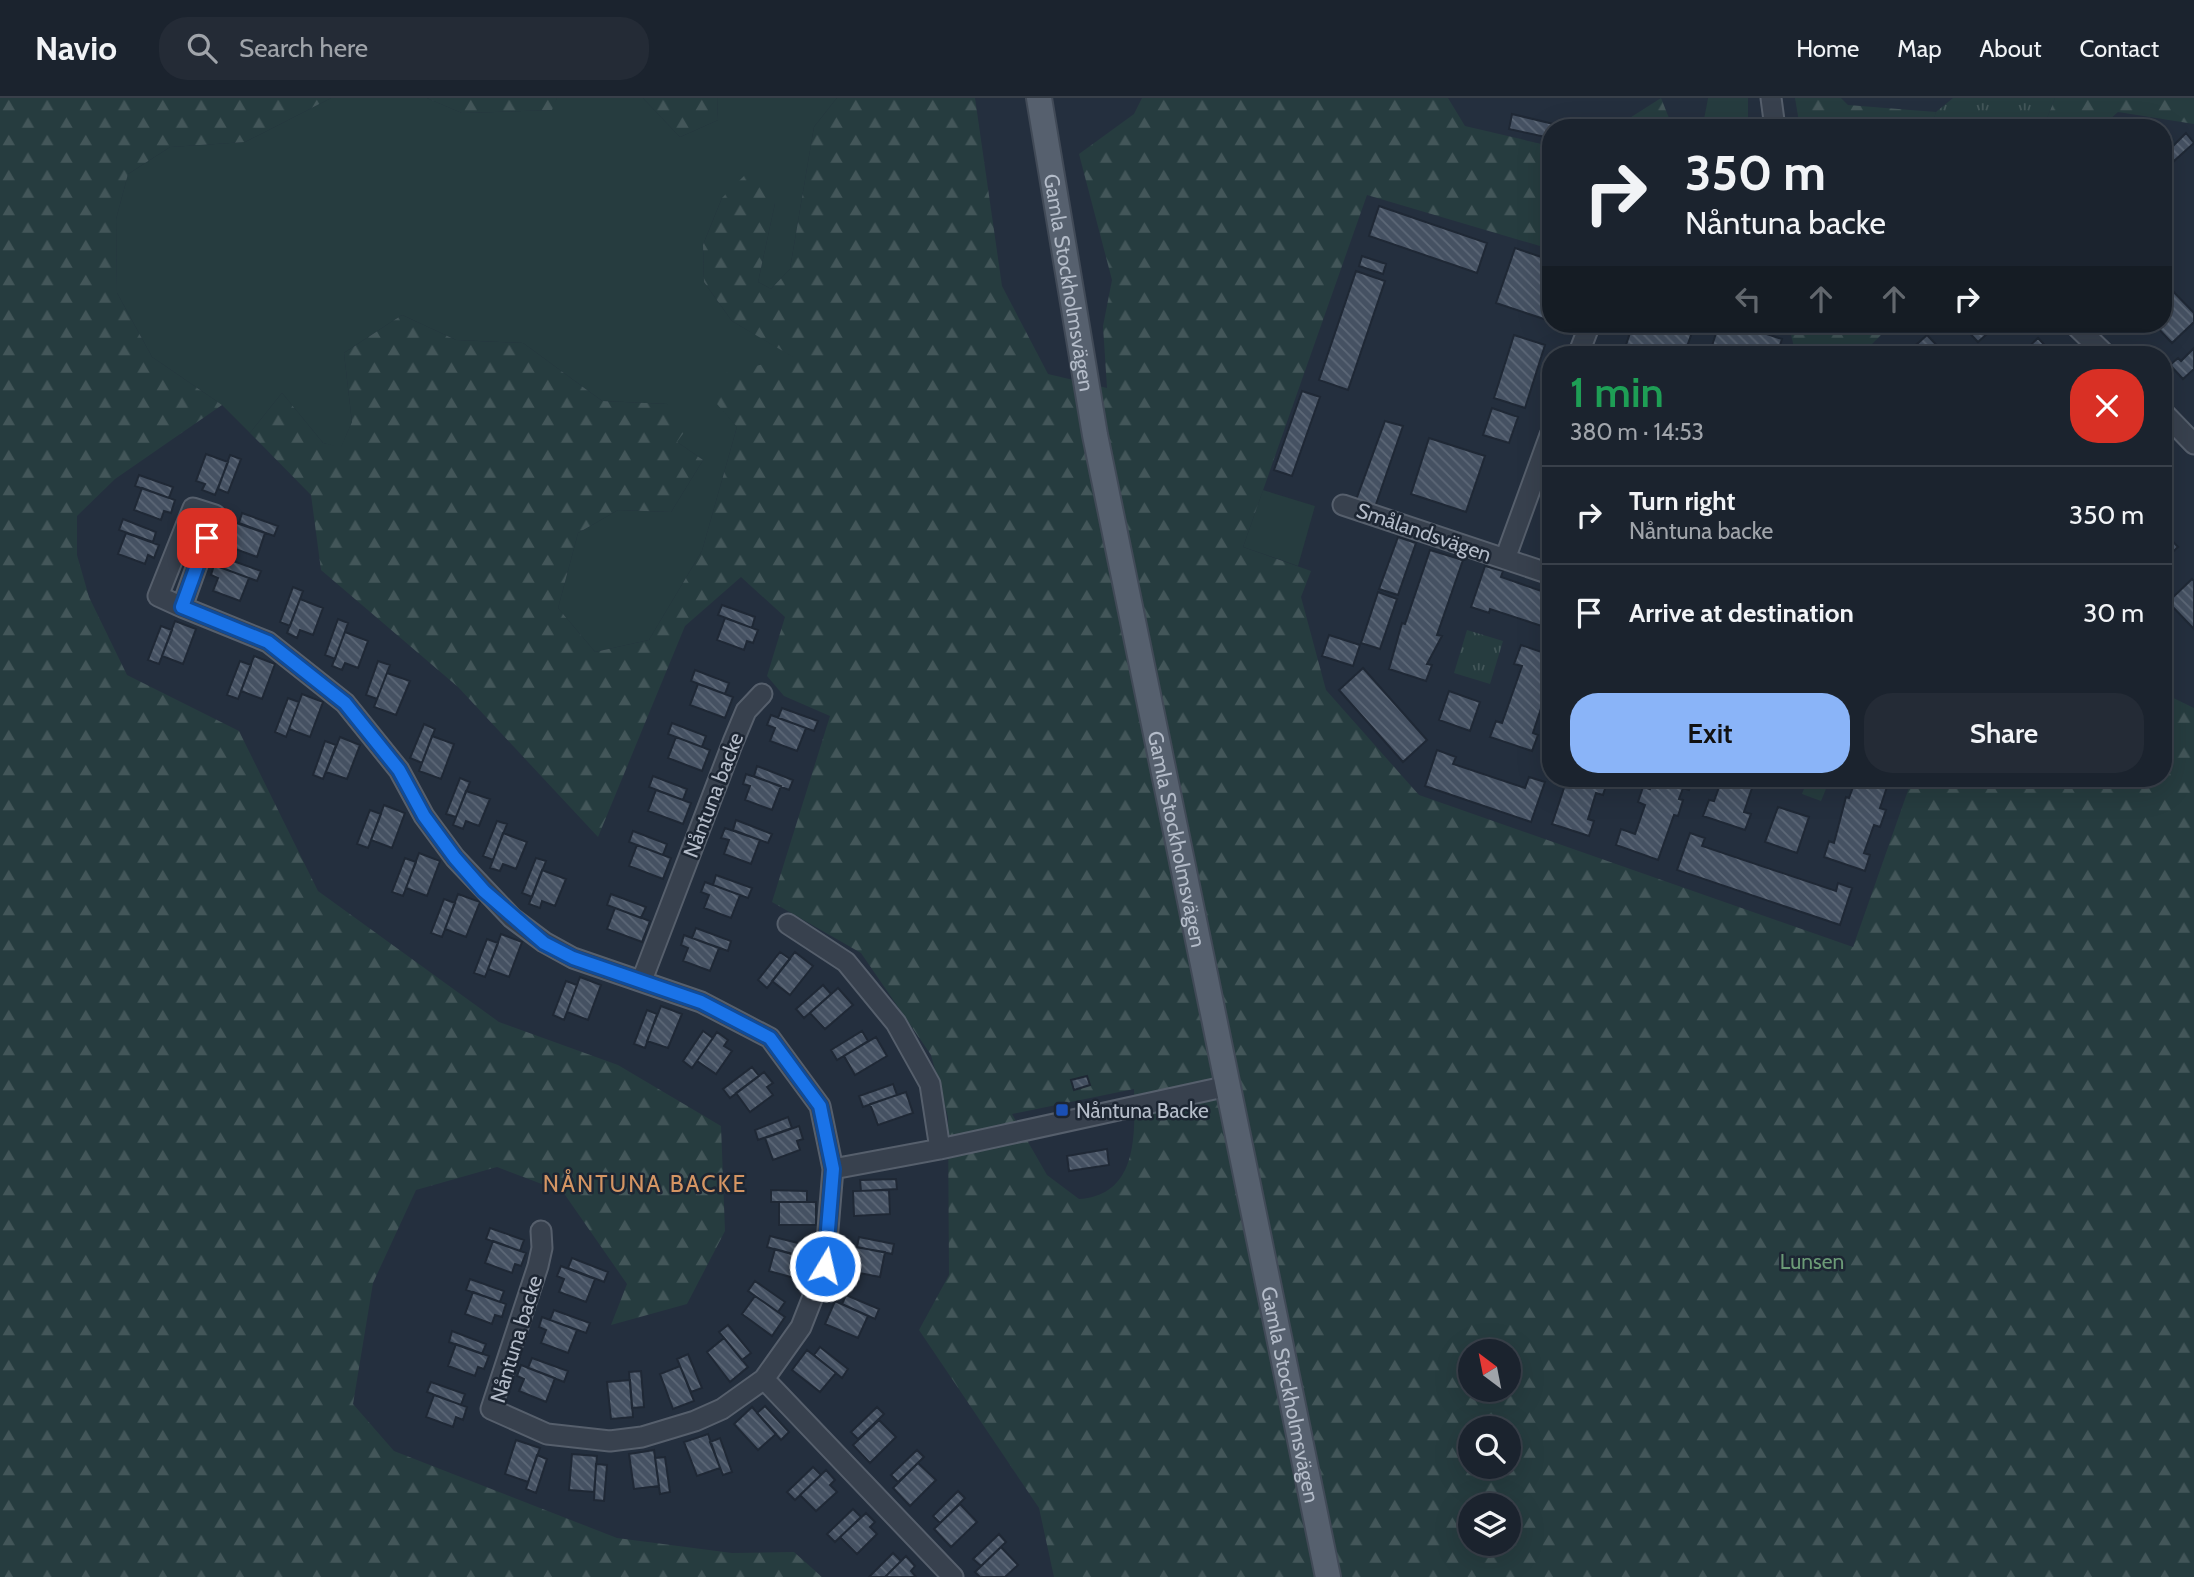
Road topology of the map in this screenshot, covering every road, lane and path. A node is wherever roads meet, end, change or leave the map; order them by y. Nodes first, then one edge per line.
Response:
1 (1039, 98) edge
2 (1770, 98) edge
3 (1774, 119) edge
4 (2083, 333) edge
5 (2097, 346) edge
6 (2172, 421) edge
7 (2194, 444) edge
8 (1542, 457) edge
9 (1343, 505) dead end
10 (1505, 559) junction
11 (1542, 571) edge
12 (182, 607) dead end
13 (762, 694) dead end
14 (788, 923) dead end
15 (642, 980) junction
16 (1228, 1086) junction
17 (940, 1149) junction
18 (833, 1169) junction
19 (541, 1231) dead end
20 (764, 1379) junction
21 (953, 1577) edge
22 (1328, 1577) edge

1 - 16 main road, Gamla Stockholmsvägen
2 - 3 street
4 - 5 street
6 - 7 street
8 - 10 street, Smålandsvägen
9 - 10 street, Smålandsvägen
10 - 11 street, Smålandsvägen
12 - 15 street, Nåntuna backe
13 - 15 street, Nåntuna backe
14 - 17 street
15 - 18 street, Nåntuna backe
16 - 17 street
16 - 22 main road, Gamla Stockholmsvägen
17 - 18 street
18 - 20 street, Nåntuna backe
19 - 20 street, Nåntuna backe
20 - 21 street

